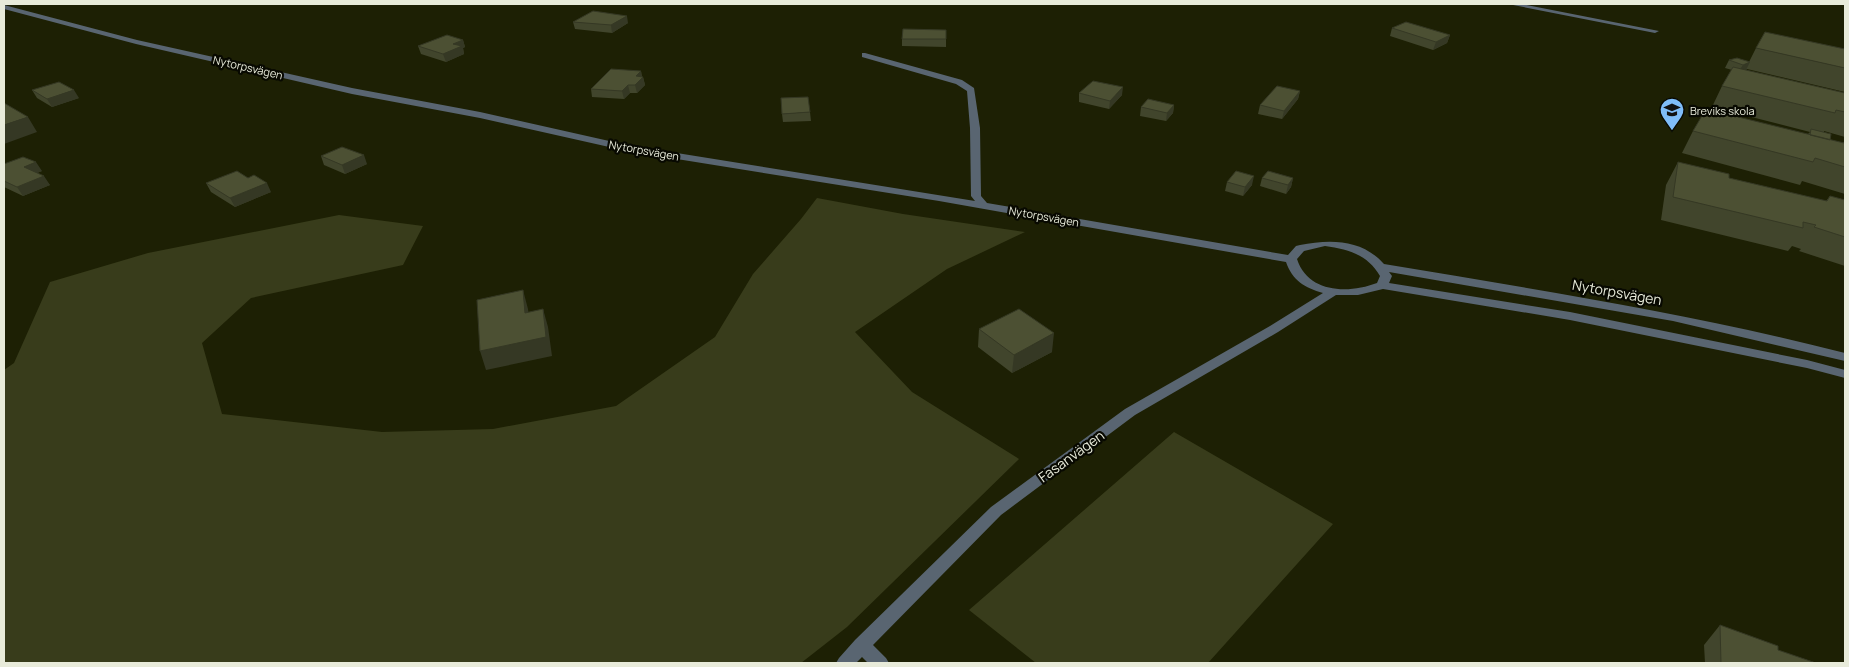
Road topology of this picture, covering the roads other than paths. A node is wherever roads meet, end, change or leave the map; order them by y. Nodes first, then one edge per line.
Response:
1 (1512, 4) edge
2 (4, 7) edge
3 (1655, 32) dead end
4 (865, 55) dead end
5 (984, 206) junction
6 (1291, 259) junction
7 (1382, 267) junction
8 (1382, 285) junction
9 (1333, 292) junction
10 (1845, 358) edge
11 (1845, 374) edge
12 (861, 645) junction
13 (845, 663) edge
14 (880, 663) edge

1 - 3 street
2 - 5 street, Nytorpsvägen
4 - 5 street
5 - 6 street, Nytorpsvägen
6 - 7 street
6 - 9 street
7 - 8 street
7 - 10 street, Nytorpsvägen
8 - 9 street
8 - 11 street
9 - 12 street, Fasanvägen
12 - 13 street, Fasanvägen
12 - 14 street

